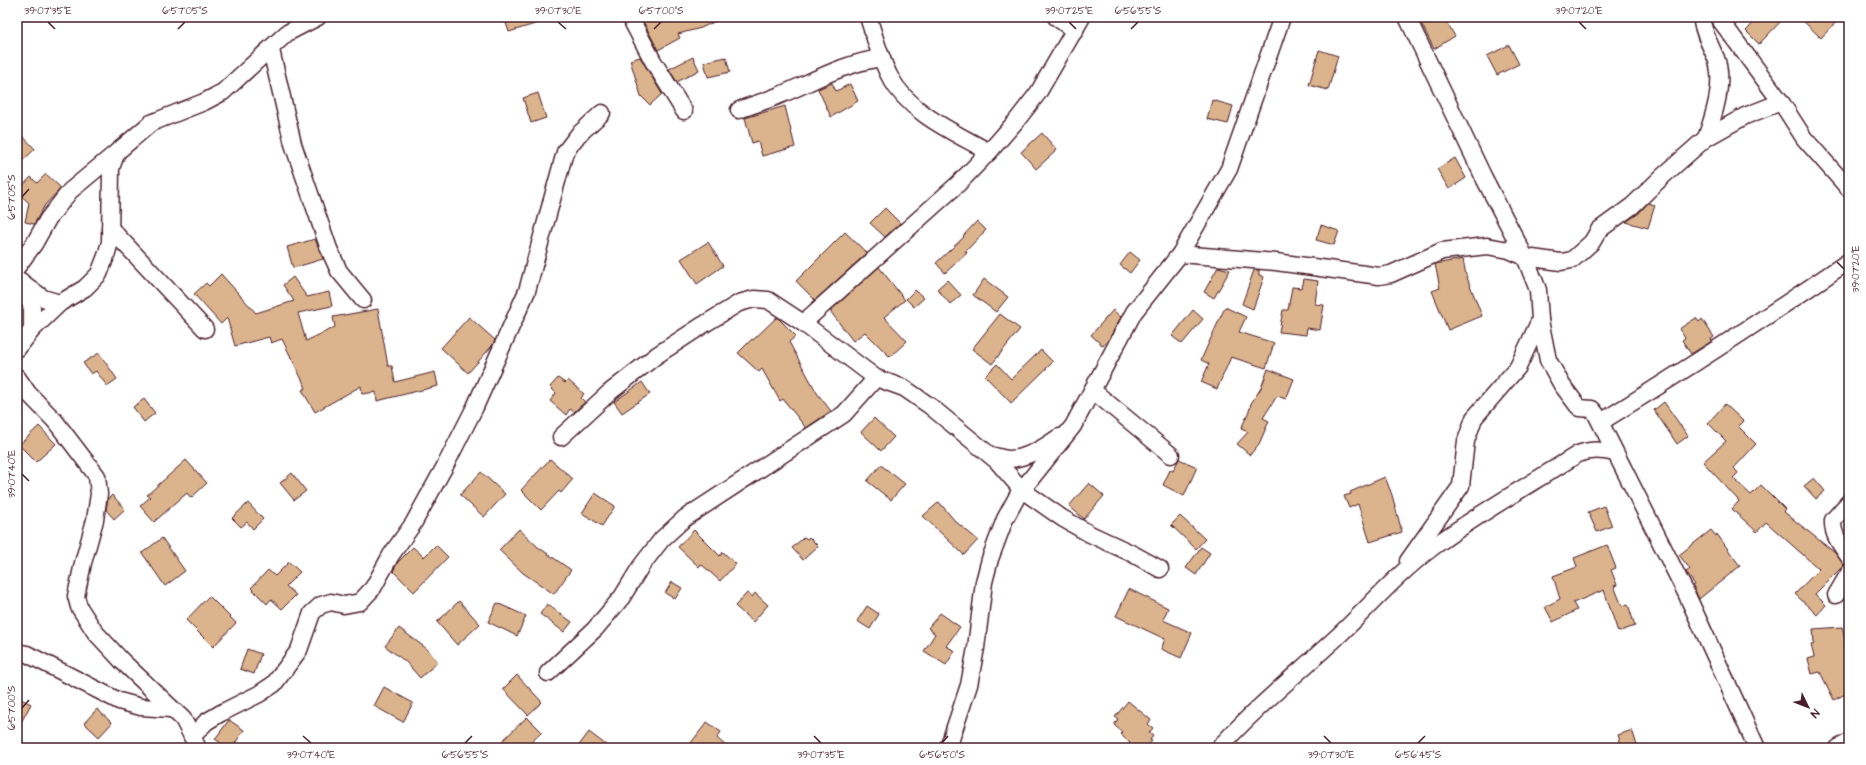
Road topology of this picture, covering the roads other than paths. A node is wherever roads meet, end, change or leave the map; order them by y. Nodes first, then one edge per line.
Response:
1 (318, 17) edge
2 (634, 17) edge
3 (868, 17) edge
4 (1056, 17) edge
5 (1282, 17) edge
6 (1407, 17) edge
7 (1701, 17) edge
8 (1718, 17) edge
9 (1078, 24) edge
10 (271, 50) junction
11 (882, 58) junction
12 (1781, 102) junction
13 (739, 110) dead end
14 (684, 111) dead end
15 (602, 113) dead end
16 (1706, 138) junction
17 (117, 152) junction
18 (989, 152) junction
19 (1849, 189) edge
20 (110, 228) junction
21 (1180, 254) junction
22 (1525, 257) junction
23 (1849, 261) edge
24 (18, 275) edge
25 (363, 300) dead end
26 (60, 303) junction
27 (1540, 320) junction
28 (804, 323) junction
29 (205, 329) dead end
30 (32, 330) junction
31 (17, 349) edge
32 (17, 377) edge
33 (876, 378) junction
34 (1092, 390) junction
35 (17, 394) edge
36 (32, 398) junction
37 (1601, 422) junction
38 (1072, 426) junction
39 (561, 437) dead end
40 (1615, 453) junction
41 (988, 455) junction
42 (1171, 455) dead end
43 (1022, 490) junction
44 (1849, 502) edge
45 (1849, 557) edge
46 (1160, 570) dead end
47 (1401, 573) junction
48 (1849, 573) edge
49 (1836, 595) dead end
50 (17, 652) edge
51 (548, 673) dead end
52 (171, 708) junction
53 (195, 742) edge
54 (1849, 742) edge
55 (948, 748) edge
56 (1219, 748) edge
57 (1757, 748) edge
58 (1838, 748) edge

1 - 10 street
2 - 14 street
3 - 11 street
4 - 9 street
5 - 21 street
6 - 22 street
7 - 16 street
8 - 12 street
9 - 18 street
10 - 17 street
10 - 25 street
11 - 13 street
11 - 18 street
12 - 16 street
12 - 19 street
15 - 53 street
16 - 22 street
17 - 20 street
17 - 24 street
18 - 28 street
20 - 26 street
20 - 29 street
21 - 22 street
21 - 34 street
22 - 27 street
23 - 37 street
24 - 26 street
24 - 30 street
26 - 30 street
27 - 37 street
27 - 47 street
28 - 33 street
28 - 39 street
30 - 31 street
32 - 36 street
33 - 41 street
33 - 51 street
34 - 38 street
34 - 42 street
35 - 36 street
36 - 52 street
37 - 40 street
38 - 41 street
38 - 43 street
40 - 47 street
40 - 57 street
41 - 43 street
43 - 46 street
43 - 55 street
44 - 45 street
47 - 56 street
48 - 49 street
50 - 52 street
52 - 53 street
54 - 58 street

